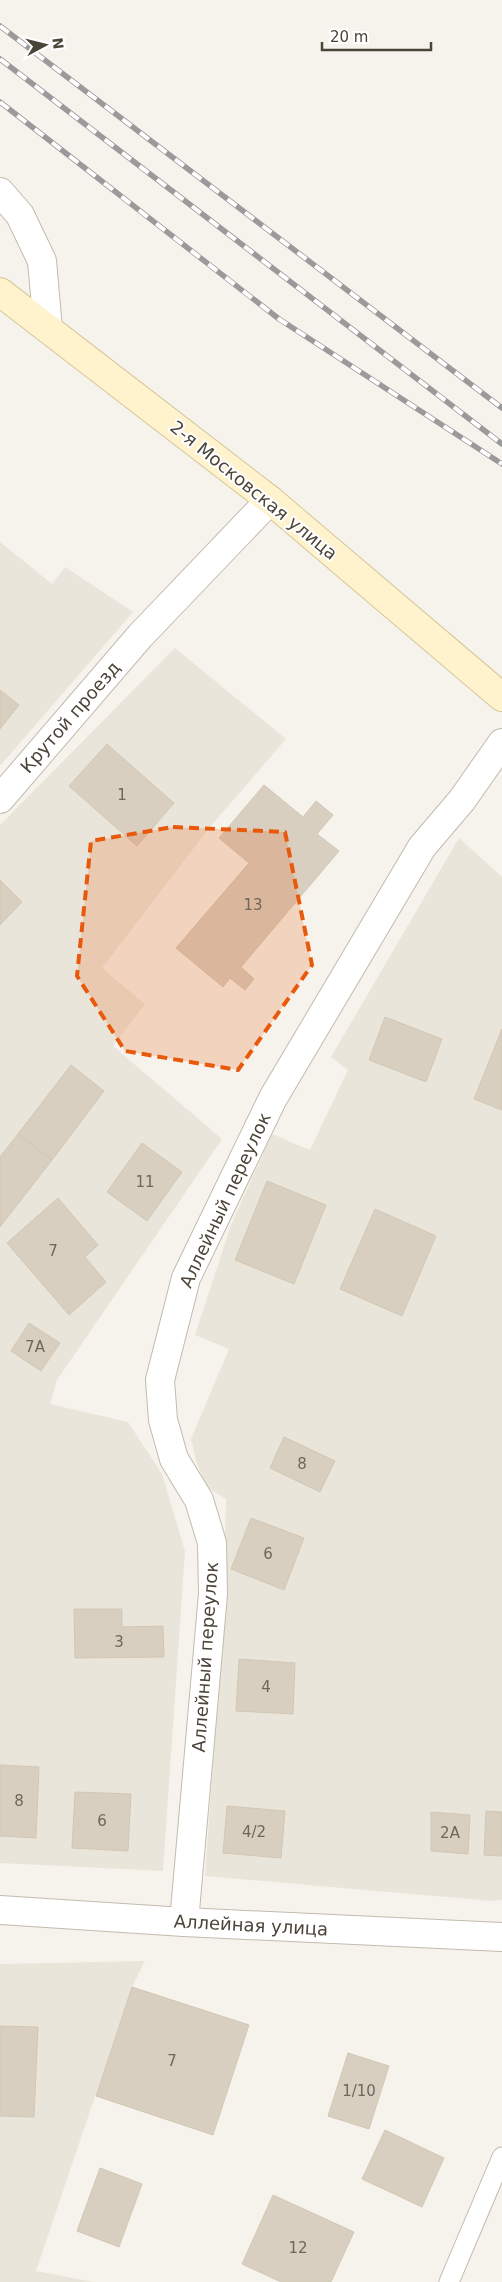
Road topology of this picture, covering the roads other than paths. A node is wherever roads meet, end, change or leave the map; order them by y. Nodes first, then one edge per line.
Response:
1 (0, 192) edge
2 (0, 292) edge
3 (48, 328) junction
4 (270, 500) junction
5 (502, 697) edge
6 (502, 743) edge
7 (0, 799) edge
8 (0, 1910) edge
9 (184, 1922) junction
10 (502, 1936) edge
11 (502, 2157) edge
12 (449, 2282) edge

1 - 3 street
2 - 3 main road, 2-я Московская улица
3 - 4 main road, 2-я Московская улица
4 - 5 main road, 2-я Московская улица
4 - 7 street, Крутой проезд
6 - 9 street, Аллейный переулок
8 - 9 street, Аллейная улица
9 - 10 street, Аллейная улица
11 - 12 lane

